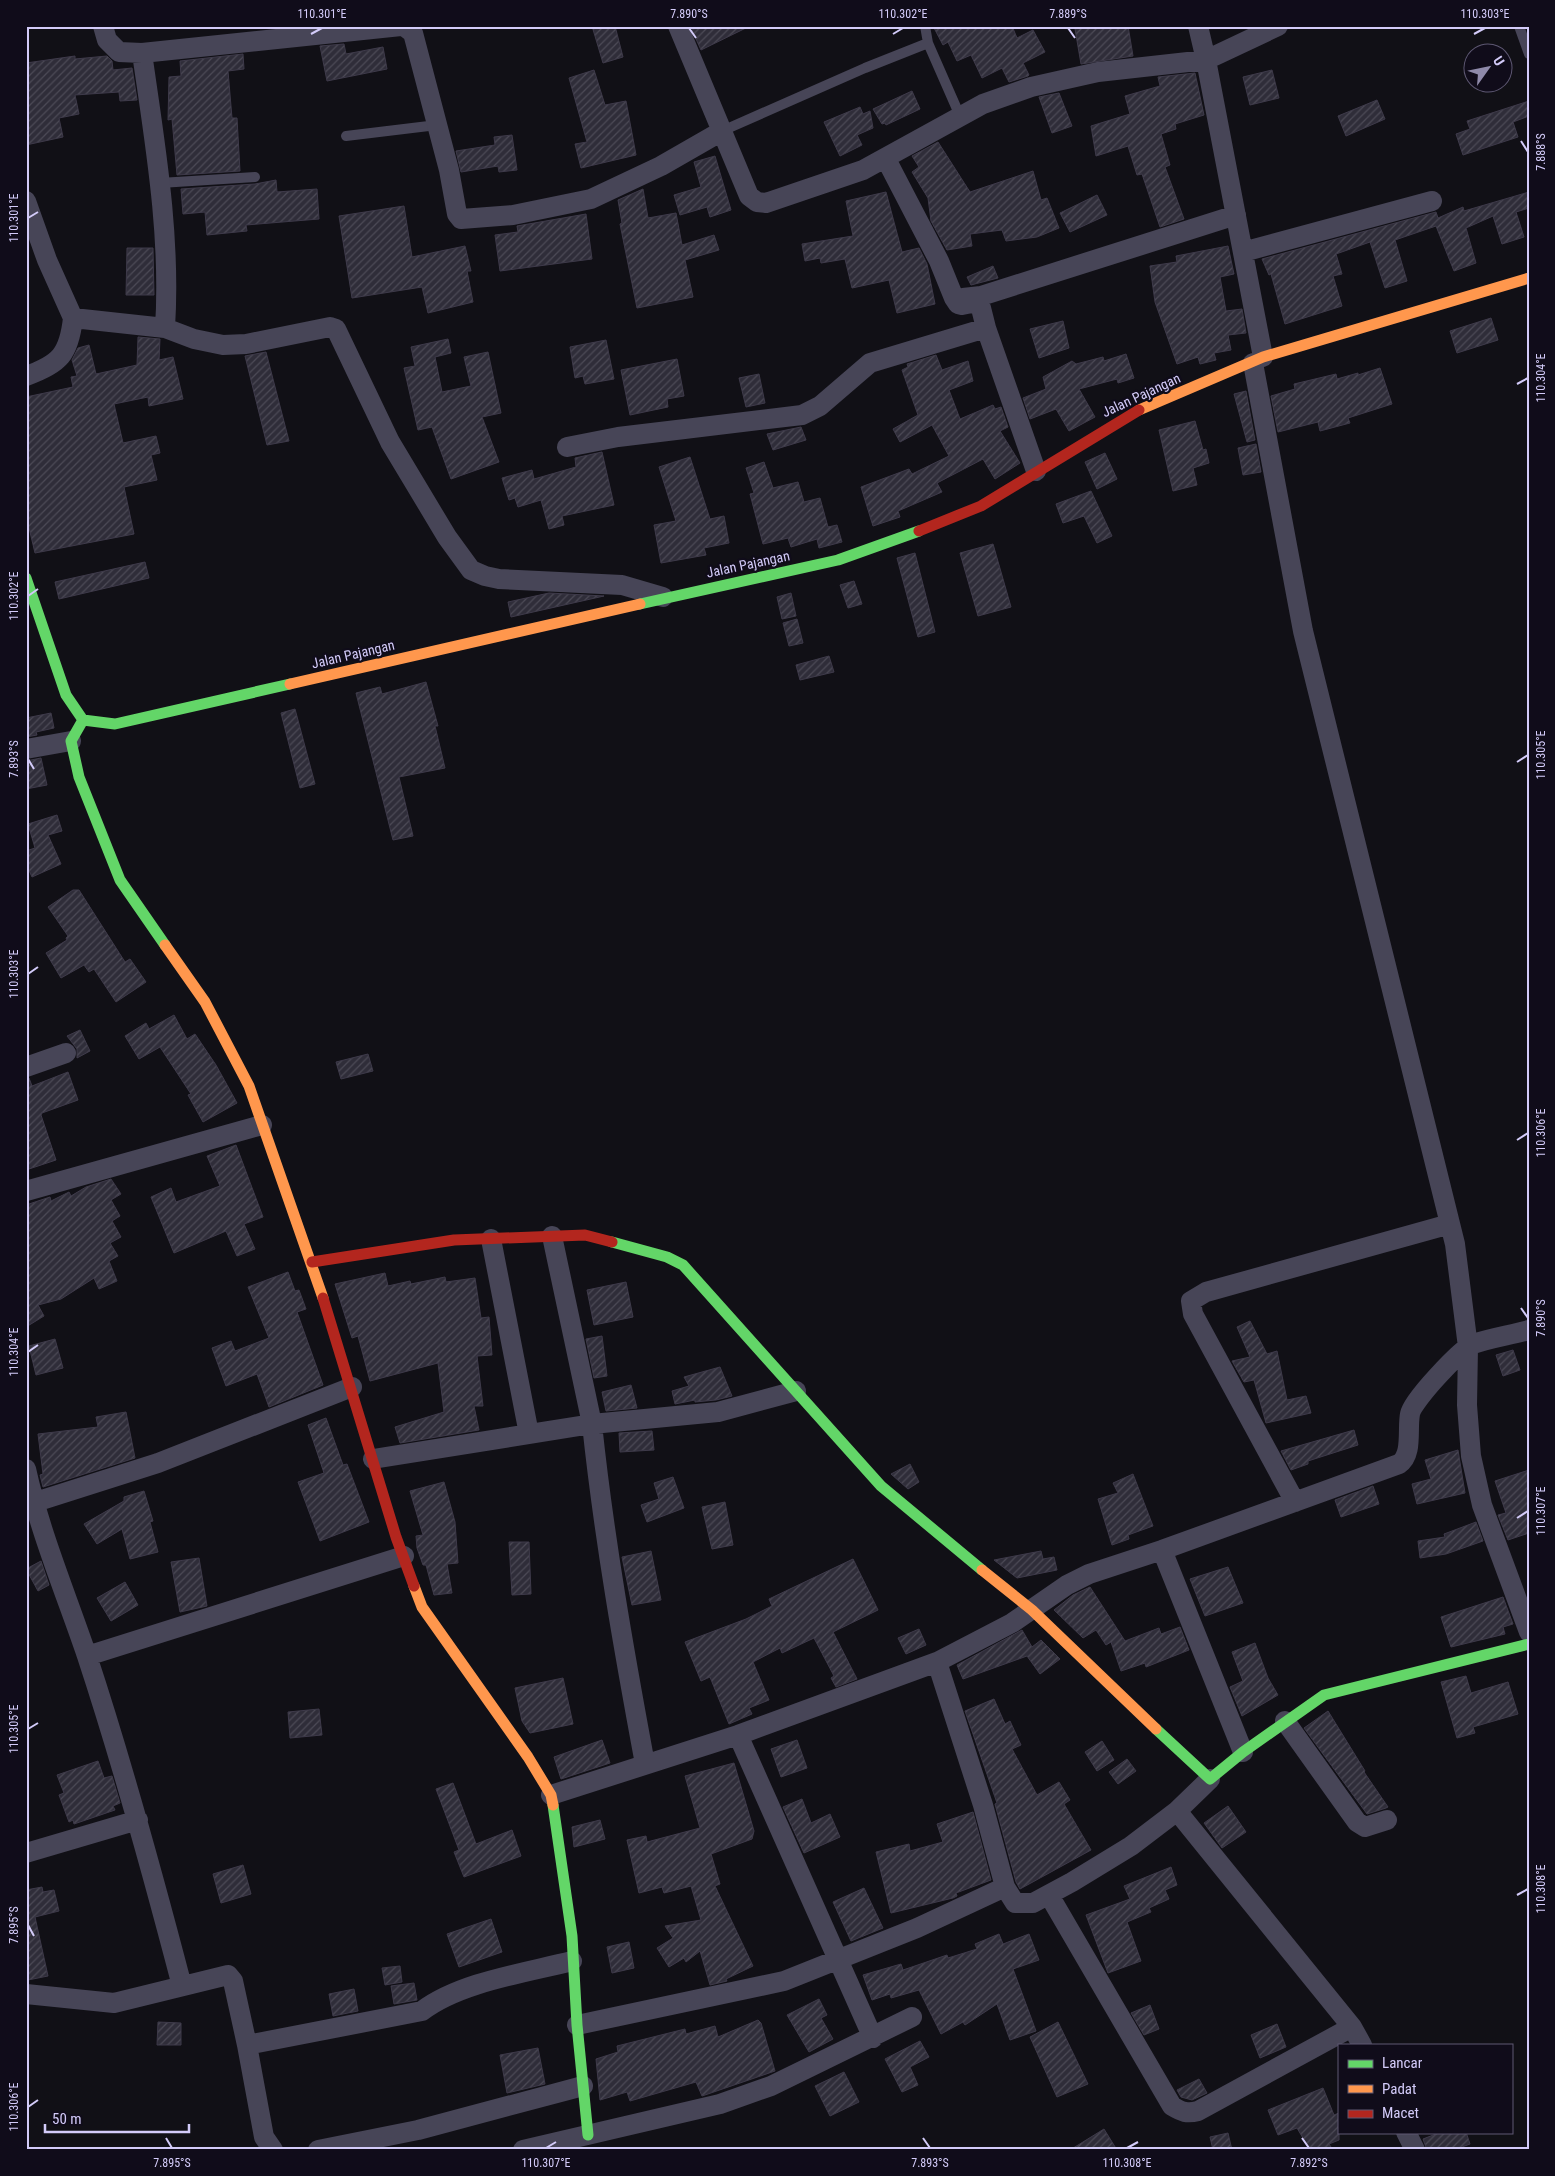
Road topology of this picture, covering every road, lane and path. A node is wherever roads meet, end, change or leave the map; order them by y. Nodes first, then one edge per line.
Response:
1 (103, 26) edge
2 (402, 26) edge
3 (678, 26) edge
4 (925, 26) edge
5 (1198, 26) edge
6 (1278, 26) edge
7 (1519, 26) edge
8 (928, 43) junction
9 (142, 53) junction
10 (1529, 54) edge
11 (1206, 60) junction
12 (960, 116) junction
13 (437, 124) junction
14 (722, 131) junction
15 (346, 136) dead end
16 (886, 159) junction
17 (255, 177) dead end
18 (160, 183) junction
19 (26, 200) edge
20 (1432, 201) dead end
21 (1236, 216) junction
22 (1242, 252) junction
23 (1529, 278) edge
24 (954, 298) junction
25 (73, 318) junction
26 (165, 328) junction
27 (986, 328) junction
28 (1258, 360) junction
29 (26, 376) edge
30 (567, 448) dead end
31 (1036, 471) junction
32 (26, 578) edge
33 (665, 598) junction
34 (83, 720) junction
35 (71, 741) junction
36 (26, 749) edge
37 (66, 1053) dead end
38 (26, 1067) edge
39 (262, 1125) junction
40 (26, 1191) edge
41 (1450, 1224) junction
42 (552, 1236) junction
43 (491, 1238) junction
44 (312, 1262) junction
45 (1529, 1330) edge
46 (1468, 1347) junction
47 (352, 1386) junction
48 (796, 1391) junction
49 (592, 1424) junction
50 (529, 1434) junction
51 (373, 1459) junction
52 (26, 1469) edge
53 (1295, 1502) junction
54 (30, 1504) edge
55 (1162, 1550) junction
56 (404, 1556) junction
57 (1032, 1610) junction
58 (1529, 1632) edge
59 (1529, 1644) edge
60 (87, 1656) junction
61 (937, 1662) junction
62 (1285, 1721) junction
63 (738, 1735) junction
64 (1243, 1752) junction
65 (645, 1764) junction
66 (1210, 1779) junction
67 (551, 1795) junction
68 (1177, 1811) junction
69 (138, 1820) junction
70 (1387, 1820) dead end
71 (26, 1853) edge
72 (1005, 1887) junction
73 (1049, 1895) junction
74 (838, 1960) junction
75 (572, 1961) junction
76 (182, 1986) junction
77 (26, 1994) edge
78 (912, 2017) dead end
79 (577, 2025) junction
80 (1352, 2027) junction
81 (873, 2038) junction
82 (1361, 2044) edge
83 (247, 2045) junction
84 (583, 2086) junction
85 (1407, 2134) edge
86 (588, 2135) junction
87 (273, 2150) edge
88 (318, 2150) edge
89 (523, 2150) edge
90 (1414, 2150) edge

1 - 9 street
2 - 9 street
2 - 13 street
3 - 14 street
4 - 8 lane
5 - 11 street
6 - 11 street
7 - 10 lane
8 - 12 lane
8 - 14 lane
9 - 18 street
11 - 12 street
11 - 21 street
12 - 16 street
13 - 14 street
13 - 15 lane
14 - 16 street
16 - 24 street
17 - 18 lane
18 - 26 street
19 - 25 street
20 - 22 street
21 - 22 street
21 - 24 street
22 - 28 street
23 - 28 street, Jalan Pajangan
24 - 27 street
25 - 26 street
25 - 29 street
26 - 33 street
27 - 30 street
27 - 31 street
28 - 31 street, Jalan Pajangan
28 - 41 street
31 - 33 street, Jalan Pajangan
32 - 34 street
33 - 34 street, Jalan Pajangan
34 - 35 street
35 - 36 street
35 - 39 street
37 - 38 street
39 - 40 street
39 - 44 street
41 - 46 street
41 - 53 street
42 - 43 street
42 - 48 street
42 - 49 street
43 - 44 street
43 - 50 street
44 - 47 street
45 - 46 street
46 - 53 street
46 - 58 street
47 - 51 street
47 - 54 street
48 - 49 street
48 - 57 street
49 - 50 street
49 - 65 street
50 - 51 street
51 - 56 street
52 - 54 street
53 - 55 street
54 - 60 street
55 - 57 street
55 - 64 street
56 - 60 street
56 - 67 street
57 - 61 street
57 - 66 street
59 - 62 street
60 - 69 street
61 - 63 street
61 - 72 street
62 - 64 street
62 - 70 street
63 - 65 street
63 - 74 street
64 - 66 street
65 - 67 street
66 - 68 street
67 - 75 street
68 - 73 street
68 - 80 street
69 - 71 street
69 - 76 street
72 - 73 street
72 - 74 street
73 - 80 street
74 - 79 street
74 - 81 street
75 - 79 street
75 - 83 street
76 - 77 street
76 - 83 street
78 - 81 street
79 - 84 street
80 - 82 street
81 - 86 street
83 - 87 street
84 - 86 street
84 - 88 street
85 - 90 street
86 - 89 street

